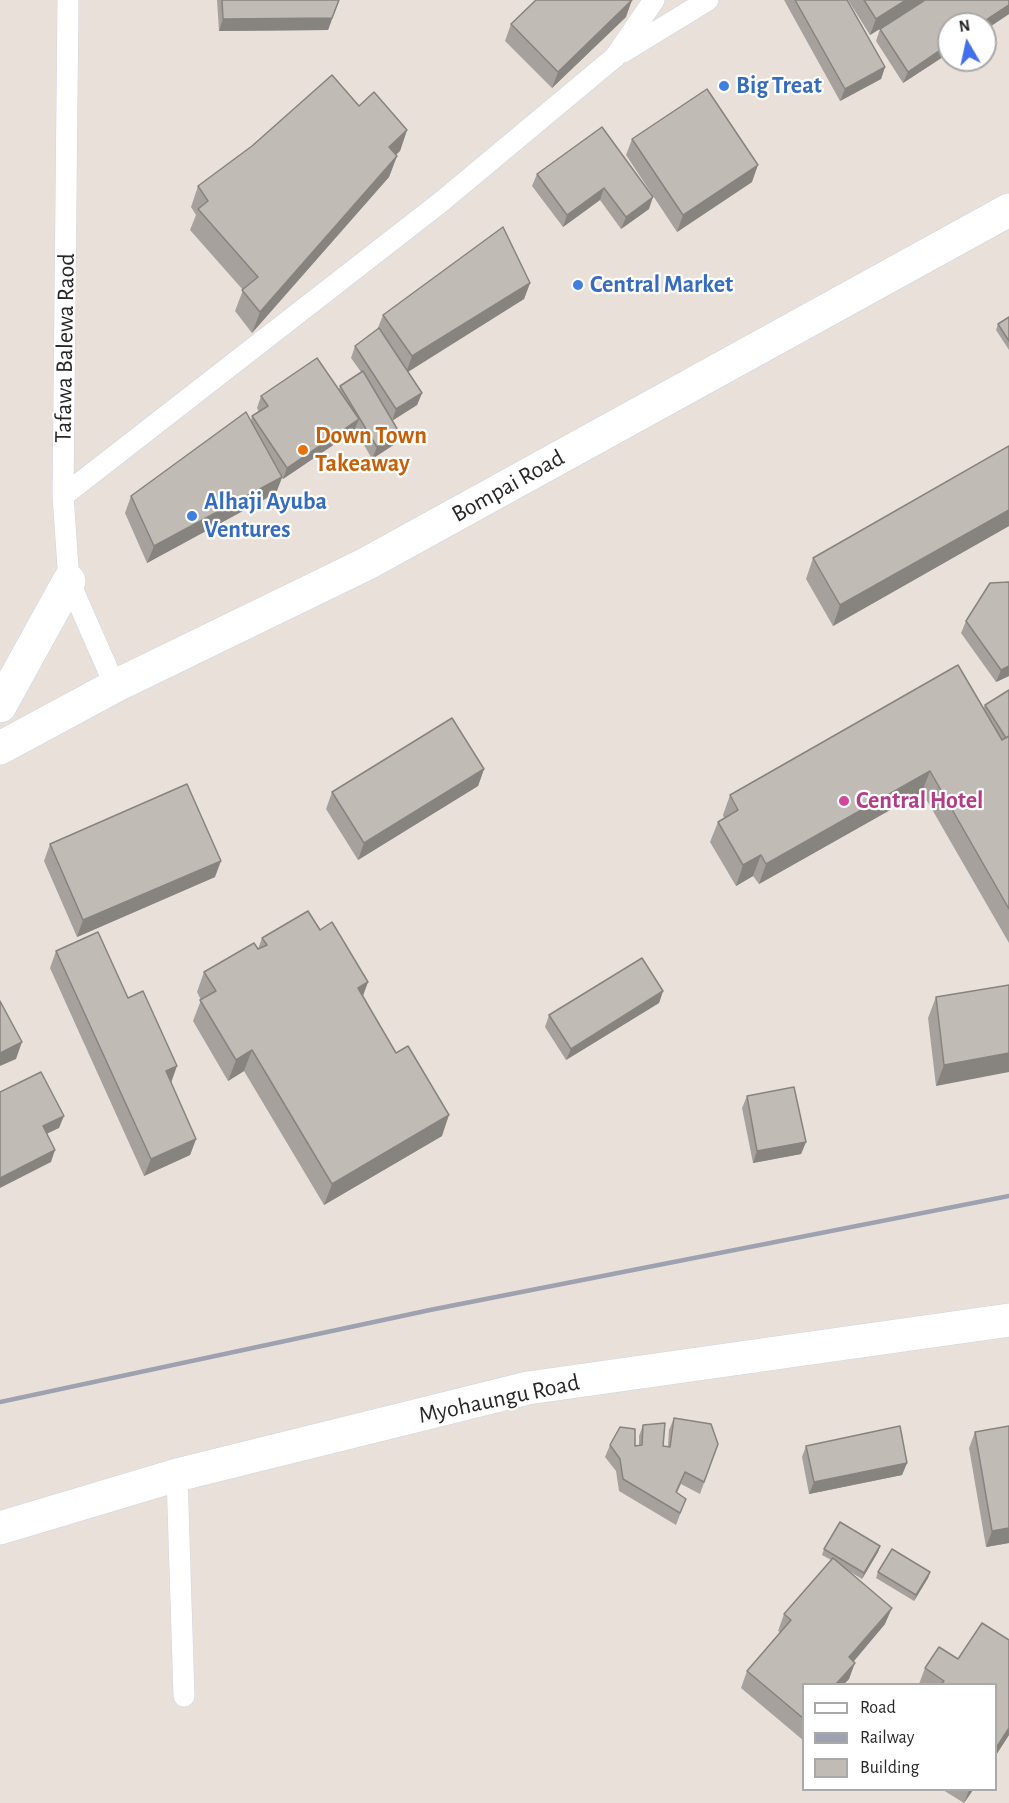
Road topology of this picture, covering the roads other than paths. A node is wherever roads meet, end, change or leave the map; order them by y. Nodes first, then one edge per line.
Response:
1 (68, 0) edge
2 (654, 0) edge
3 (708, 0) edge
4 (615, 57) junction
5 (1009, 210) edge
6 (63, 496) junction
7 (69, 581) junction
8 (115, 686) junction
9 (0, 706) edge
10 (0, 748) edge
11 (1009, 1320) edge
12 (177, 1476) junction
13 (0, 1528) edge
14 (184, 1696) dead end

1 - 6 lane, Tafawa Balewa Raod
2 - 4 lane
3 - 4 lane
4 - 6 lane
5 - 8 main road, Bompai Road
6 - 7 lane, Tafawa Balewa Raod
7 - 8 lane, Tafawa Balewa Raod
7 - 9 main road
8 - 10 main road, Bompai Road
11 - 12 main road, Myohaungu Road
12 - 13 main road, Myohaungu Road
12 - 14 lane

